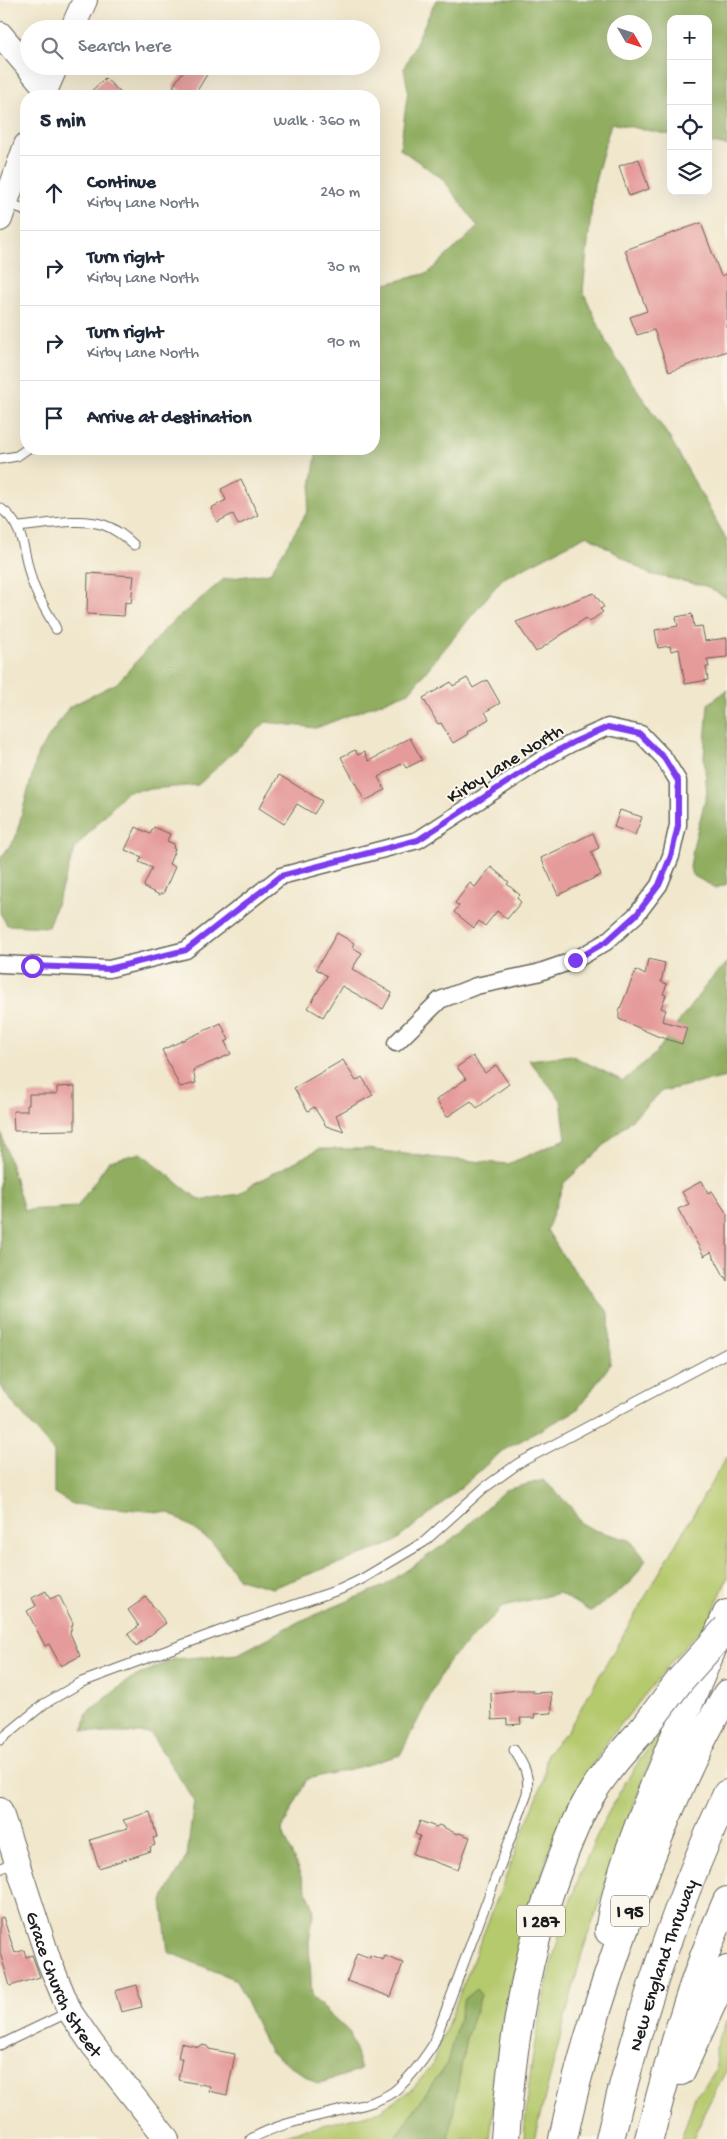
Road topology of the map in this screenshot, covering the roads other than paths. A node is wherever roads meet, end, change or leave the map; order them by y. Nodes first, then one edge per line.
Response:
1 (85, 0) edge
2 (76, 20) edge
3 (0, 34) edge
4 (20, 60) edge
5 (32, 75) edge
6 (52, 75) edge
7 (43, 90) edge
8 (46, 90) edge
9 (20, 171) edge
10 (11, 210) edge
11 (20, 454) edge
12 (0, 458) edge
13 (0, 508) edge
14 (18, 527) junction
15 (134, 545) dead end
16 (56, 629) dead end
17 (0, 964) edge
18 (396, 1043) dead end
19 (727, 1353) edge
20 (727, 1614) edge
21 (727, 1628) edge
22 (727, 1694) edge
23 (0, 1740) edge
24 (514, 1750) dead end
25 (727, 1794) edge
26 (0, 1810) edge
27 (8, 1864) edge
28 (727, 1900) edge
29 (727, 1970) edge
30 (70, 2012) junction
31 (594, 2019) junction
32 (0, 2045) edge
33 (167, 2139) edge
34 (250, 2139) edge
35 (505, 2139) edge
36 (564, 2139) edge
37 (610, 2139) edge
38 (650, 2139) edge

1 - 2 street
3 - 4 street
5 - 7 street
6 - 8 street
9 - 10 street
11 - 12 lane
13 - 14 lane
14 - 15 lane
14 - 16 lane
17 - 18 street, Kirby Lane North
19 - 23 lane
20 - 31 highway
21 - 35 highway, I 287, bridge
22 - 31 highway, I 95
24 - 34 lane
25 - 37 highway, New England Thruway / I 95
26 - 27 street, Grace Church Street
27 - 30 street, Grace Church Street
28 - 38 highway
29 - 38 highway
30 - 32 lane
30 - 33 street, Grace Church Street
31 - 36 highway, I 95

